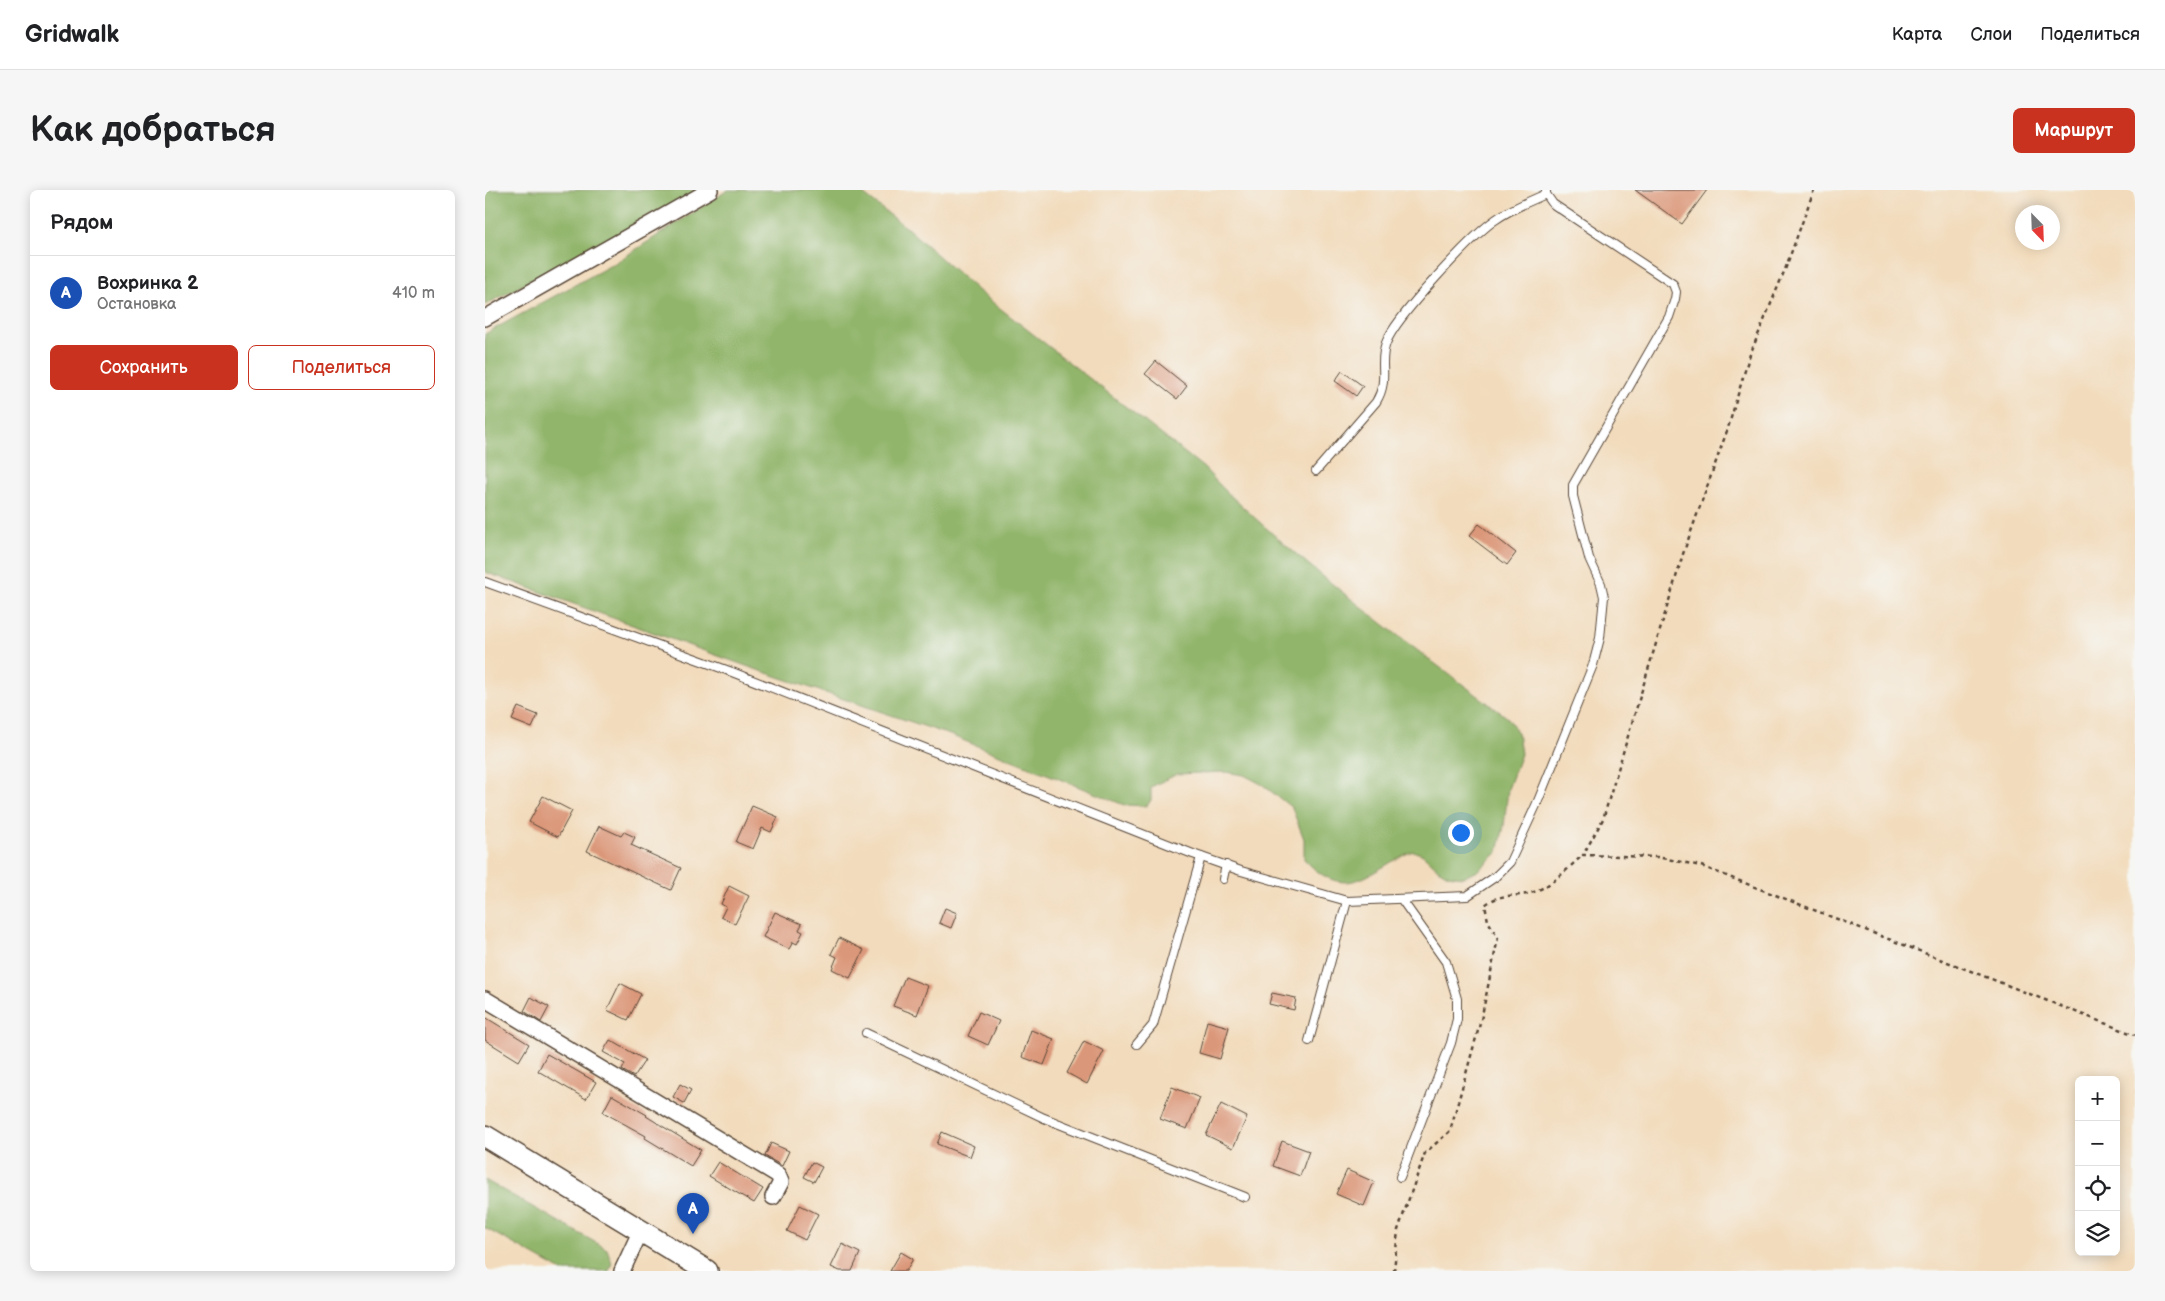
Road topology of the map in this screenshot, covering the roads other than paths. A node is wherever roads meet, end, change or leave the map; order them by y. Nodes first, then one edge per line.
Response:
1 (710, 190) edge
2 (1546, 192) edge
3 (485, 318) edge
4 (1316, 471) dead end
5 (485, 582) edge
6 (1201, 857) junction
7 (1226, 865) junction
8 (1223, 879) dead end
9 (1402, 900) junction
10 (1347, 901) junction
11 (485, 999) edge
12 (866, 1033) dead end
13 (1309, 1041) dead end
14 (1137, 1044) dead end
15 (485, 1136) edge
16 (1400, 1177) dead end
17 (773, 1197) dead end
18 (1245, 1197) dead end
19 (641, 1230) junction
20 (622, 1271) edge
21 (707, 1271) edge

1 - 3 street
2 - 4 lane
2 - 9 lane
5 - 6 lane
6 - 7 lane
6 - 14 lane
7 - 8 lane
7 - 10 lane
9 - 10 lane
9 - 16 lane
10 - 13 lane
11 - 17 street
12 - 18 lane
15 - 19 main road
19 - 20 street
19 - 21 main road

